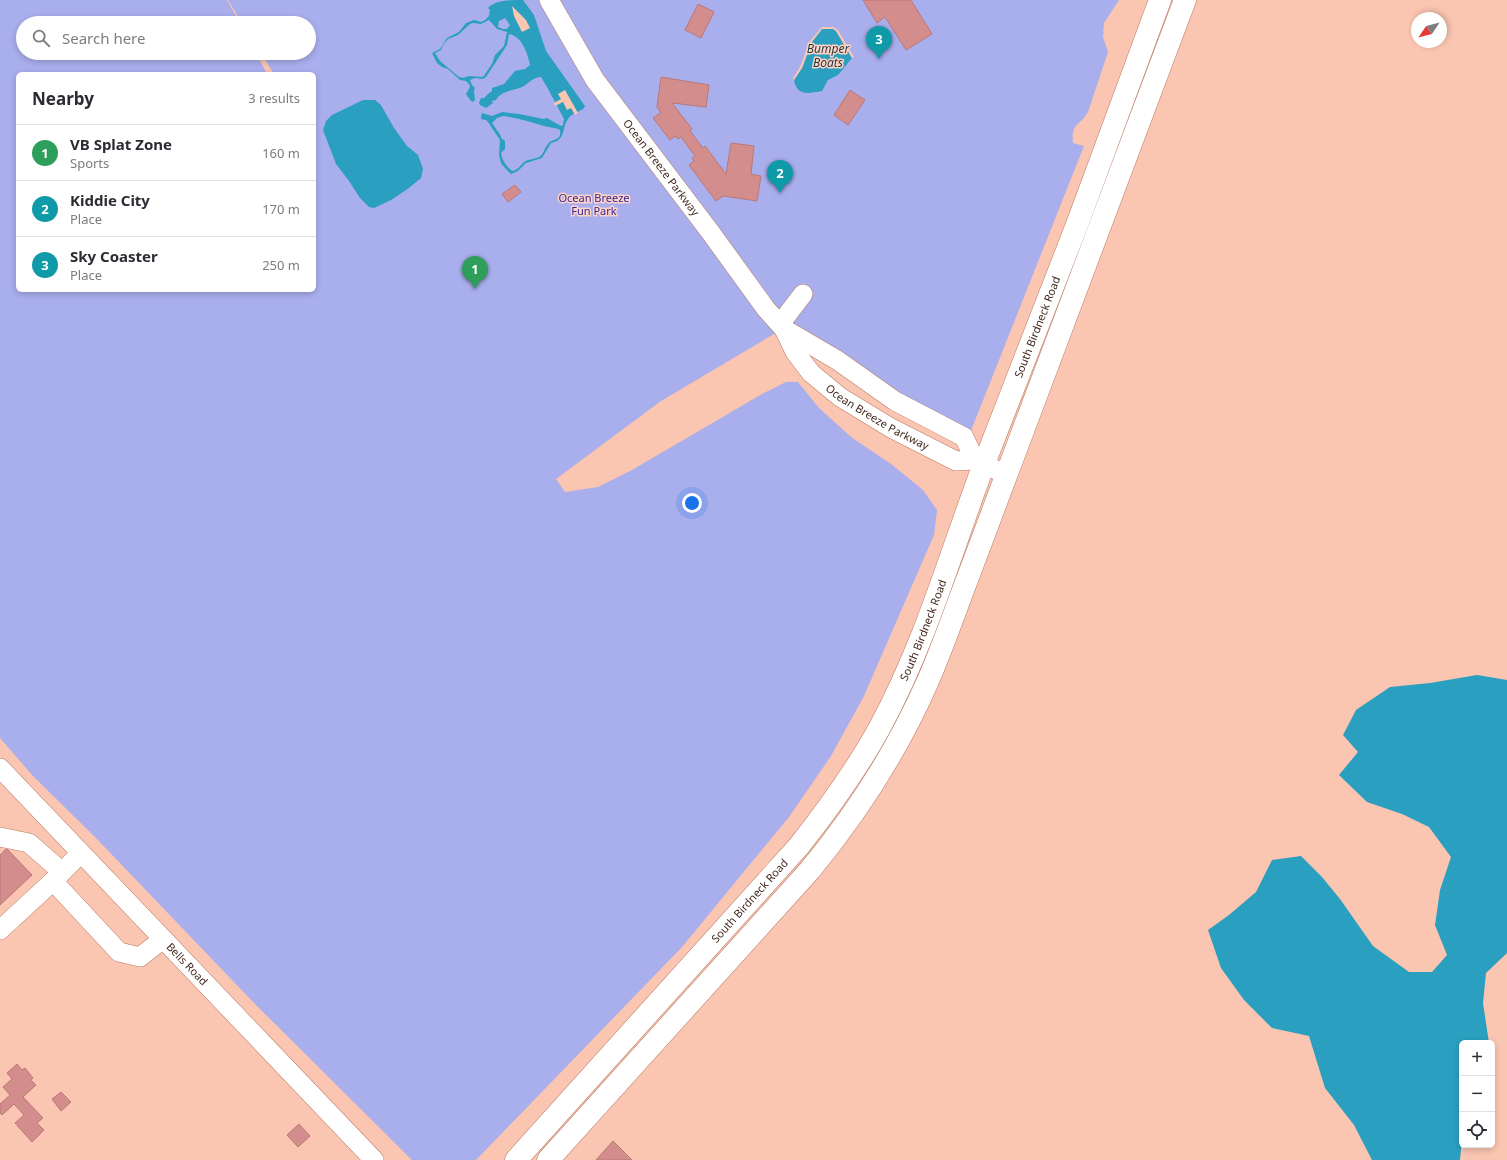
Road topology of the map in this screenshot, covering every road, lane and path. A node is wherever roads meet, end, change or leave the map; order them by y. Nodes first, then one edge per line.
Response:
1 (549, 0) edge
2 (1160, 0) edge
3 (1185, 0) edge
4 (803, 294) dead end
5 (782, 327) junction
6 (858, 375) junction
7 (840, 397) junction
8 (980, 462) junction
9 (1007, 475) junction
10 (0, 768) edge
11 (0, 837) edge
12 (81, 853) junction
13 (58, 877) junction
14 (0, 930) edge
15 (163, 939) junction
16 (374, 1160) edge
17 (516, 1160) edge
18 (548, 1160) edge

1 - 5 street, Ocean Breeze Parkway
2 - 8 main road, South Birdneck Road
3 - 9 main road
4 - 5 street
5 - 6 street, Ocean Breeze Parkway
5 - 7 street, Ocean Breeze Parkway
6 - 7 street
6 - 8 street, Ocean Breeze Parkway
7 - 8 street, Ocean Breeze Parkway
8 - 9 street, Ocean Breeze Parkway
8 - 17 main road, South Birdneck Road
9 - 18 main road
10 - 12 street, Bells Road
11 - 13 street
12 - 13 street
12 - 15 street, Bells Road
13 - 14 street
13 - 15 street
15 - 16 street, Bells Road

